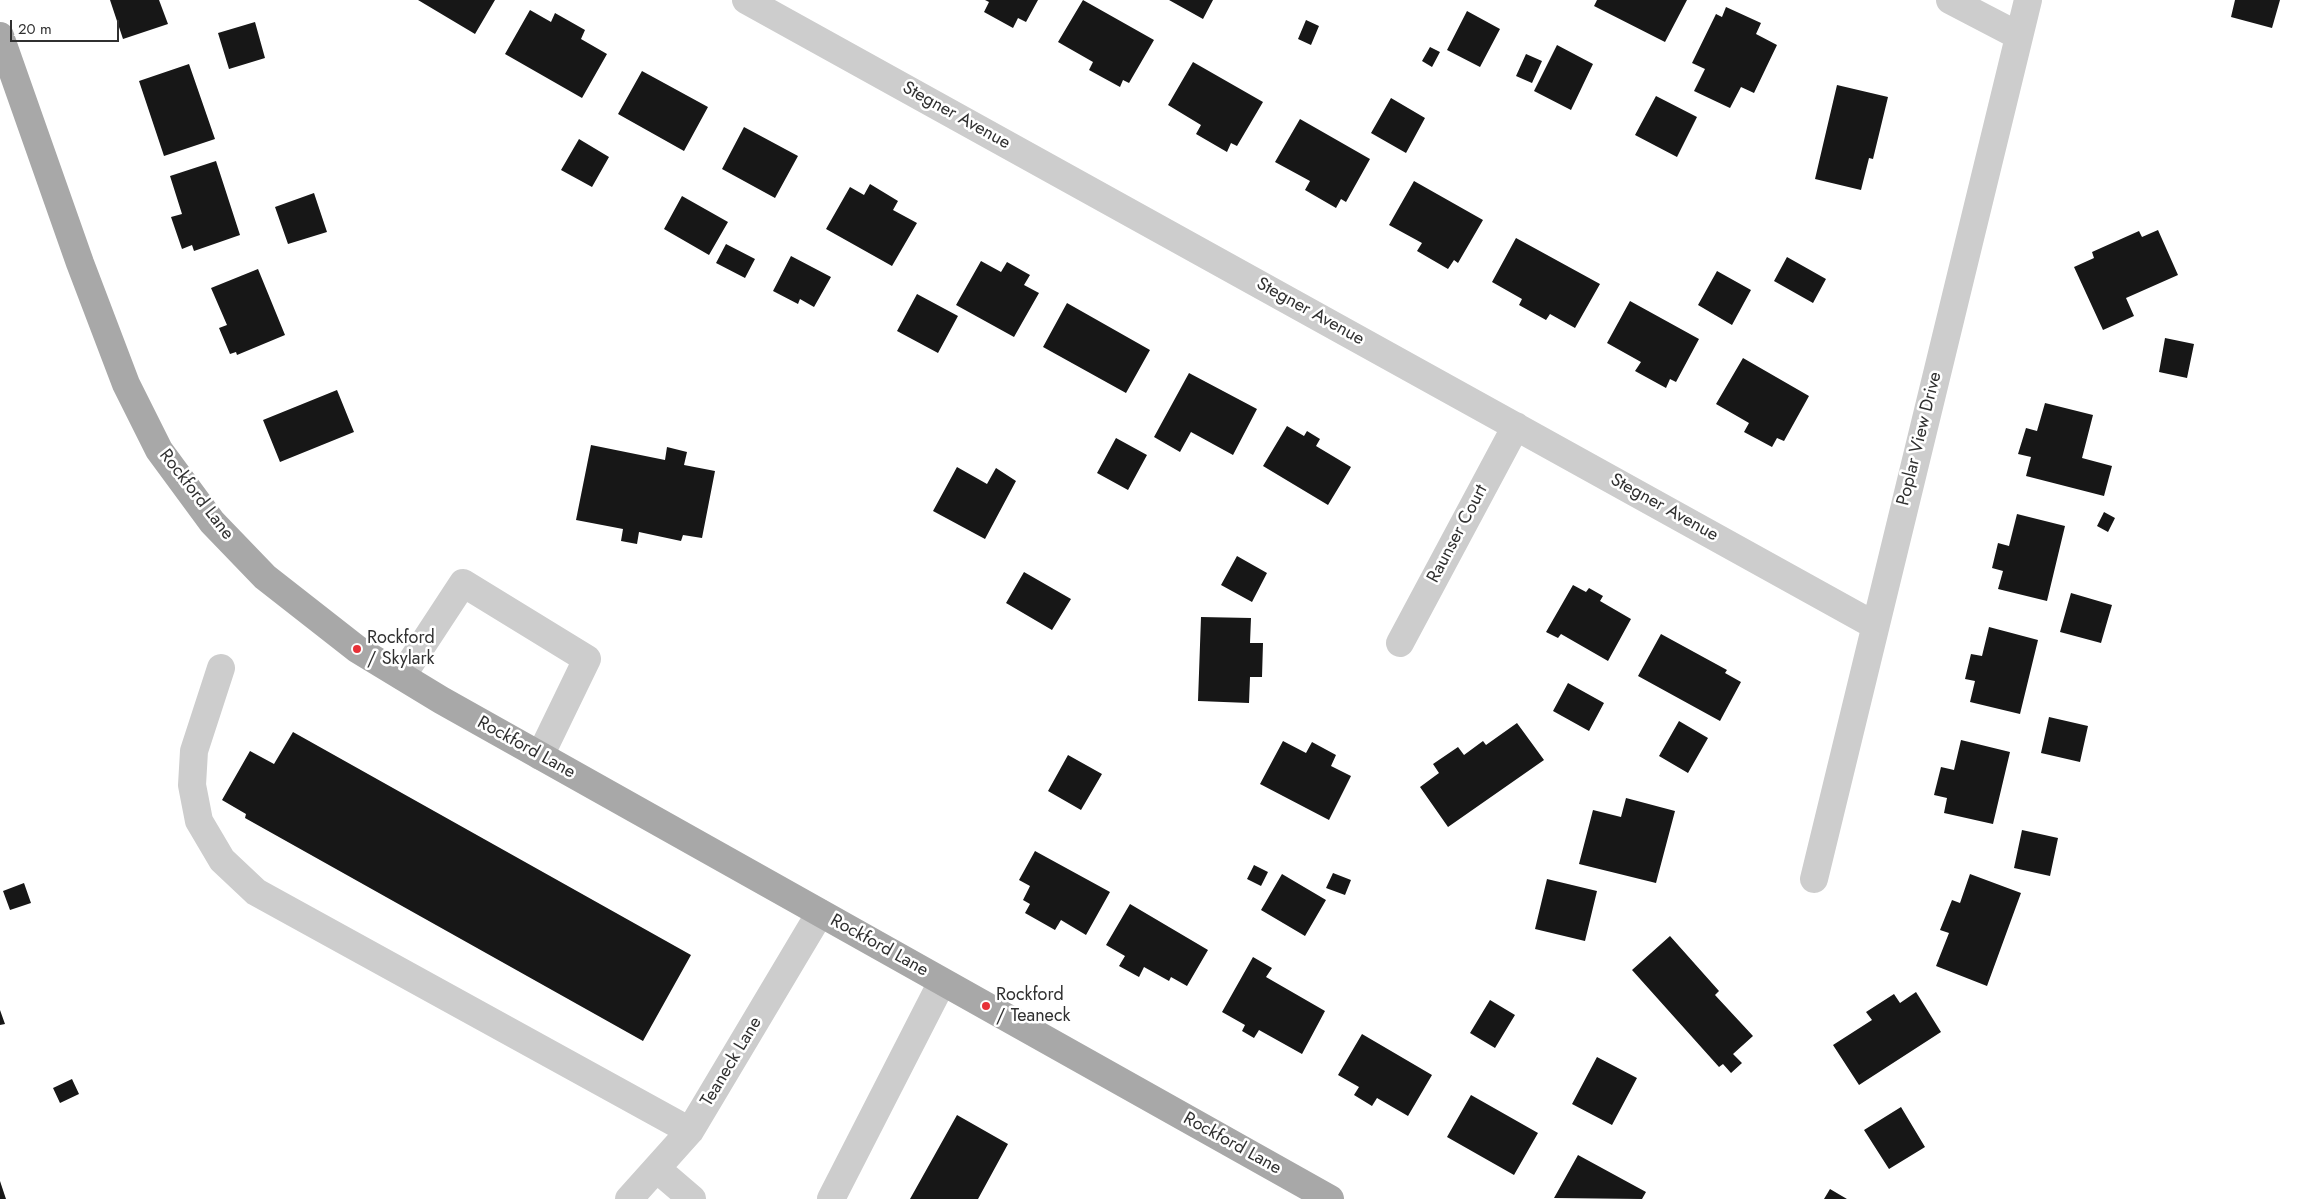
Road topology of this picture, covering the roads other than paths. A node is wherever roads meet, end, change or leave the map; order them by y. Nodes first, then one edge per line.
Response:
1 (746, 0) edge
2 (1950, 0) edge
3 (2028, 0) edge
4 (0, 36) edge
5 (2019, 36) junction
6 (1516, 426) junction
7 (1874, 625) junction
8 (1400, 643) dead end
9 (221, 668) dead end
10 (402, 676) junction
11 (540, 756) junction
12 (1814, 879) dead end
13 (820, 914) junction
14 (942, 982) junction
15 (690, 1131) junction
16 (657, 1169) junction
17 (629, 1199) edge
18 (692, 1199) edge
19 (831, 1199) edge
20 (1330, 1199) edge

1 - 6 street, Stegner Avenue
2 - 5 street
3 - 5 street, Poplar View Drive
4 - 10 main road, Rockford Lane
5 - 7 street, Poplar View Drive
6 - 7 street, Stegner Avenue
6 - 8 street, Raunser Court
7 - 12 street, Poplar View Drive
9 - 15 street
10 - 11 main road, Rockford Lane
10 - 11 street
11 - 13 main road, Rockford Lane
13 - 14 main road, Rockford Lane
13 - 15 street, Teaneck Lane
14 - 19 street
14 - 20 main road, Rockford Lane
15 - 16 street, Teaneck Lane
16 - 17 street, Teaneck Lane
16 - 18 street

